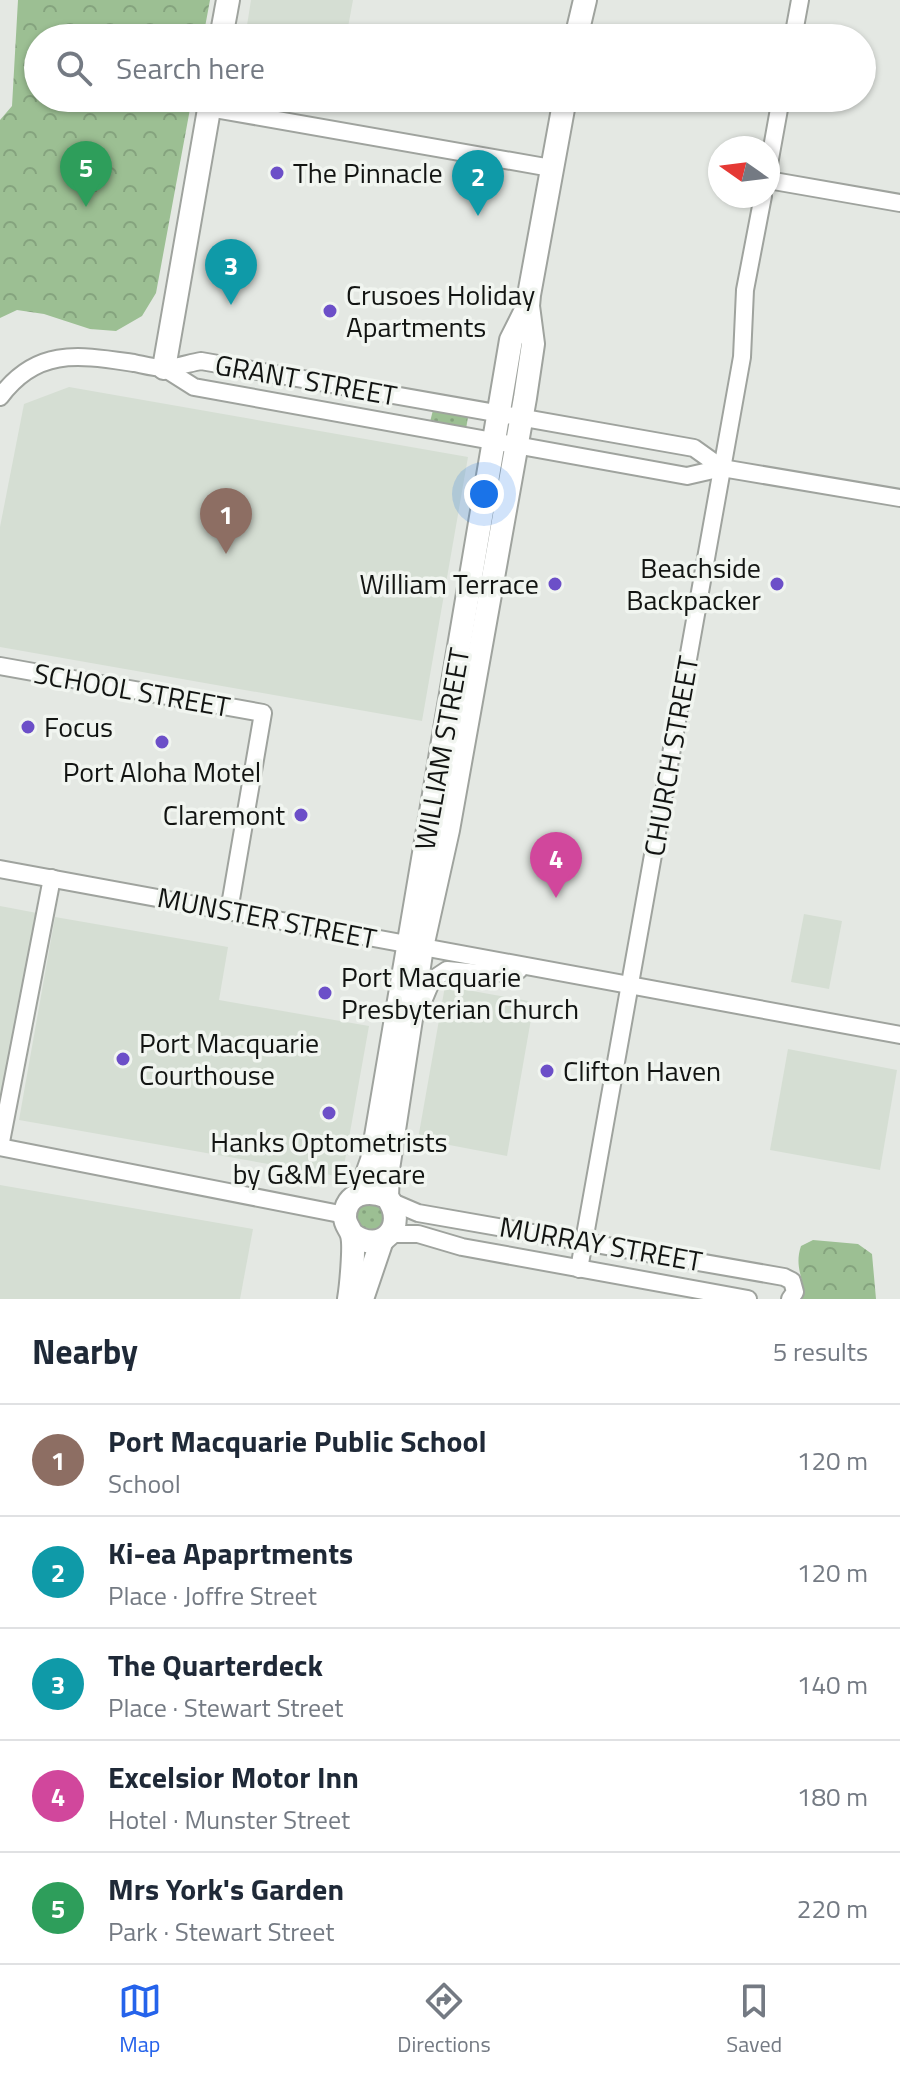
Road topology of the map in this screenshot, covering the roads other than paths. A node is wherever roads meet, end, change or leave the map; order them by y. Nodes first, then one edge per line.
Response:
1 (228, 0) edge
2 (585, 0) edge
3 (800, 0) edge
4 (224, 24) edge
5 (579, 24) edge
6 (796, 24) edge
7 (208, 112) edge
8 (257, 112) edge
9 (562, 112) edge
10 (778, 112) edge
11 (774, 136) edge
12 (551, 168) junction
13 (780, 182) edge
14 (900, 203) edge
15 (761, 208) edge
16 (164, 368) junction
17 (0, 397) edge
18 (510, 417) junction
19 (505, 444) junction
20 (722, 468) junction
21 (900, 498) edge
22 (0, 666) edge
23 (0, 869) edge
24 (52, 878) junction
25 (229, 911) junction
26 (416, 946) junction
27 (533, 968) junction
28 (629, 985) junction
29 (412, 1027) junction
30 (900, 1035) edge
31 (0, 1147) edge
32 (360, 1194) junction
33 (389, 1199) junction
34 (349, 1225) junction
35 (386, 1237) junction
36 (584, 1240) junction
37 (579, 1269) junction
38 (349, 1299) edge
39 (362, 1299) edge
40 (748, 1299) edge
41 (790, 1299) edge

1 - 4 street
2 - 5 street
3 - 6 street
7 - 16 street
8 - 12 street
9 - 12 street, WILLIAM STREET
10 - 11 street
12 - 18 street, WILLIAM STREET
13 - 14 street
15 - 20 street, CHURCH STREET
16 - 17 street
16 - 18 street, GRANT STREET
16 - 19 street, GRANT STREET
18 - 19 street, WILLIAM STREET
18 - 20 street, GRANT STREET
19 - 20 street, GRANT STREET
19 - 26 street, WILLIAM STREET
20 - 21 street, GRANT STREET
20 - 28 street, CHURCH STREET
22 - 25 street, SCHOOL STREET
23 - 24 street, MUNSTER STREET
24 - 25 street, MUNSTER STREET
24 - 31 street
25 - 26 street, MUNSTER STREET
26 - 27 street, MUNSTER STREET
26 - 29 street, WILLIAM STREET
26 - 32 street, WILLIAM STREET
27 - 28 street, MUNSTER STREET
27 - 29 street, MUNSTER STREET
28 - 30 street, MUNSTER STREET
28 - 36 street, CHURCH STREET
29 - 33 street, WILLIAM STREET
31 - 34 street
32 - 33 street
32 - 34 street, WILLIAM STREET
33 - 35 street, WILLIAM STREET
33 - 36 street, MURRAY STREET
34 - 35 street
34 - 38 street
35 - 37 street, MURRAY STREET
35 - 39 street, WILLIAM STREET
36 - 37 street, CHURCH STREET
36 - 41 street, MURRAY STREET
37 - 40 street, MURRAY STREET

